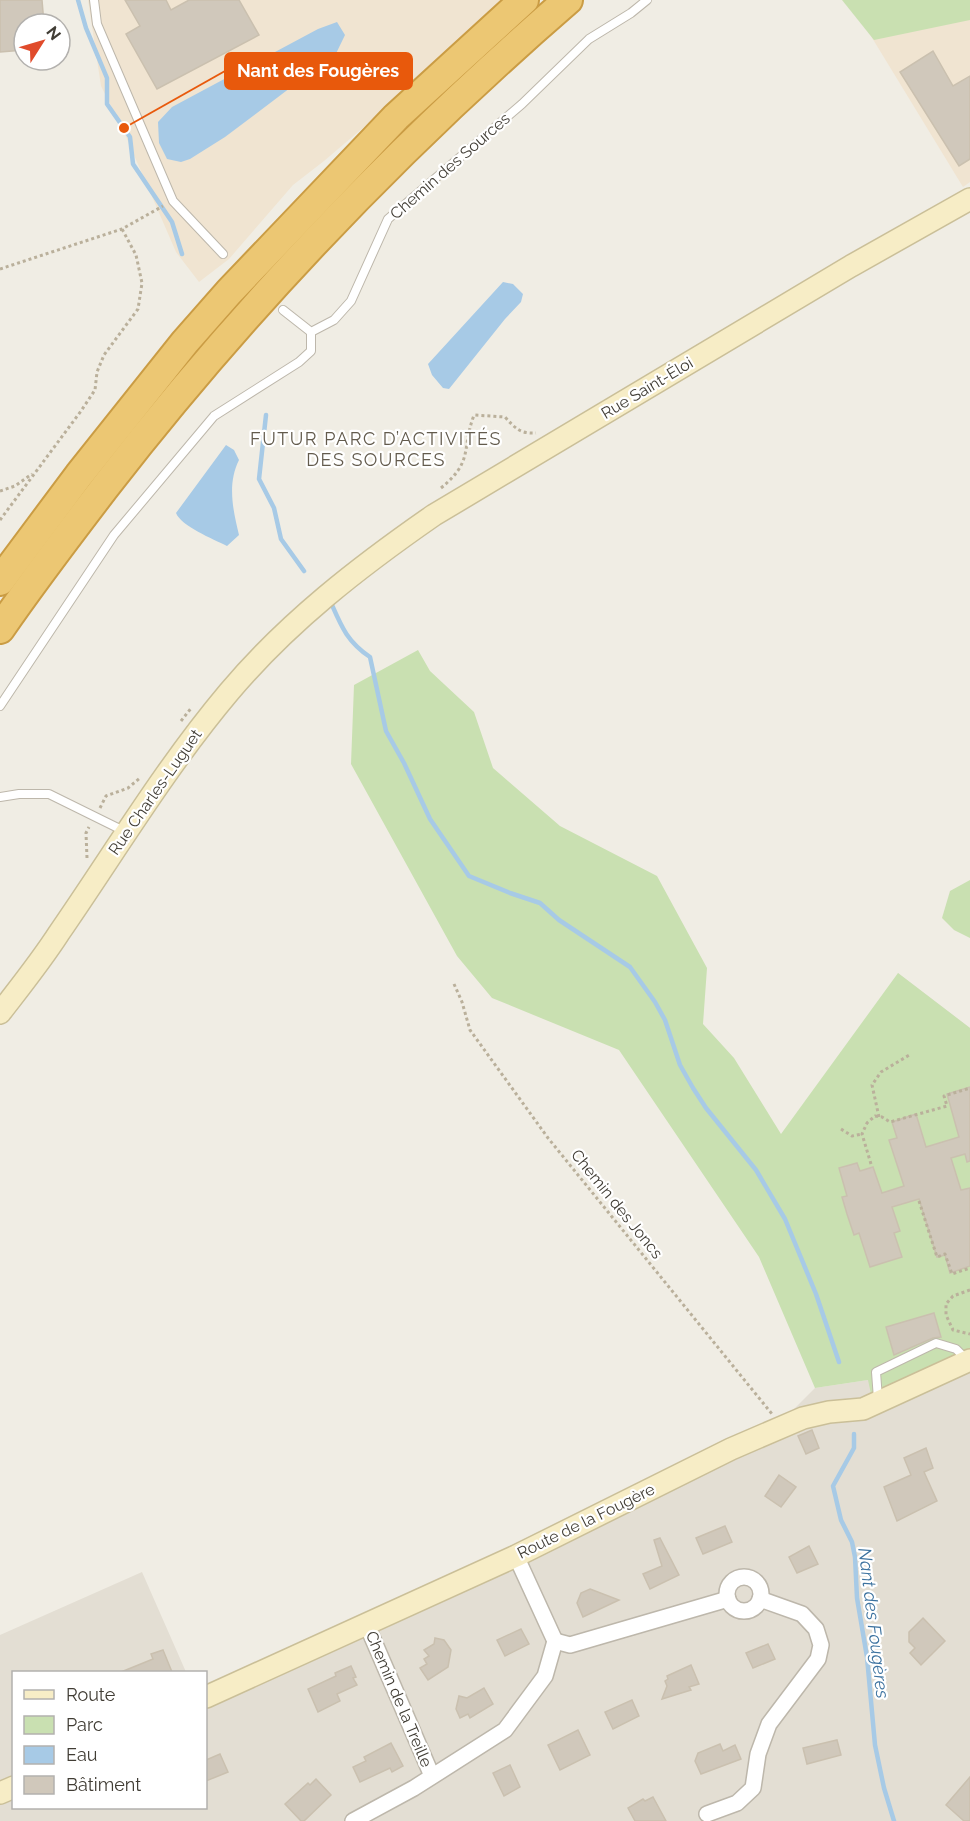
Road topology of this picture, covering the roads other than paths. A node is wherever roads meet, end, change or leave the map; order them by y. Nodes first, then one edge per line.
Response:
1 (94, 0) edge
2 (495, 0) edge
3 (524, 0) edge
4 (568, 0) edge
5 (647, 0) edge
6 (375, 140) junction
7 (970, 199) edge
8 (223, 254) dead end
9 (283, 310) dead end
10 (311, 332) junction
11 (0, 581) edge
12 (332, 590) joint
13 (0, 629) edge
14 (0, 706) edge
15 (0, 797) edge
16 (125, 832) junction
17 (0, 1013) edge
18 (969, 1360) edge
19 (878, 1402) junction
20 (516, 1556) junction
21 (728, 1599) junction
22 (760, 1599) junction
23 (366, 1623) junction
24 (555, 1641) junction
25 (207, 1697) edge
26 (432, 1776) junction
27 (707, 1814) dead end
28 (353, 1821) edge

1 - 8 lane
2 - 6 highway
3 - 6 highway
4 - 13 highway
5 - 10 lane, Chemin des Sources
6 - 11 highway
7 - 12 main road, Rue Saint-Éloi
9 - 10 lane
10 - 14 lane
12 - 16 main road, Rue Charles-Luguet
15 - 16 lane
16 - 17 main road, Rue Charles-Luguet
18 - 19 main road, Route de la Fougère
18 - 19 lane
19 - 20 main road, Route de la Fougère
20 - 23 main road, Route de la Fougère
20 - 24 street
21 - 22 street
21 - 22 street
21 - 24 street
22 - 27 street
23 - 25 main road, Route de la Fougère
23 - 26 street, Chemin de la Treille
24 - 26 street, Chemin de la Treille
26 - 28 street, Chemin de la Treille

